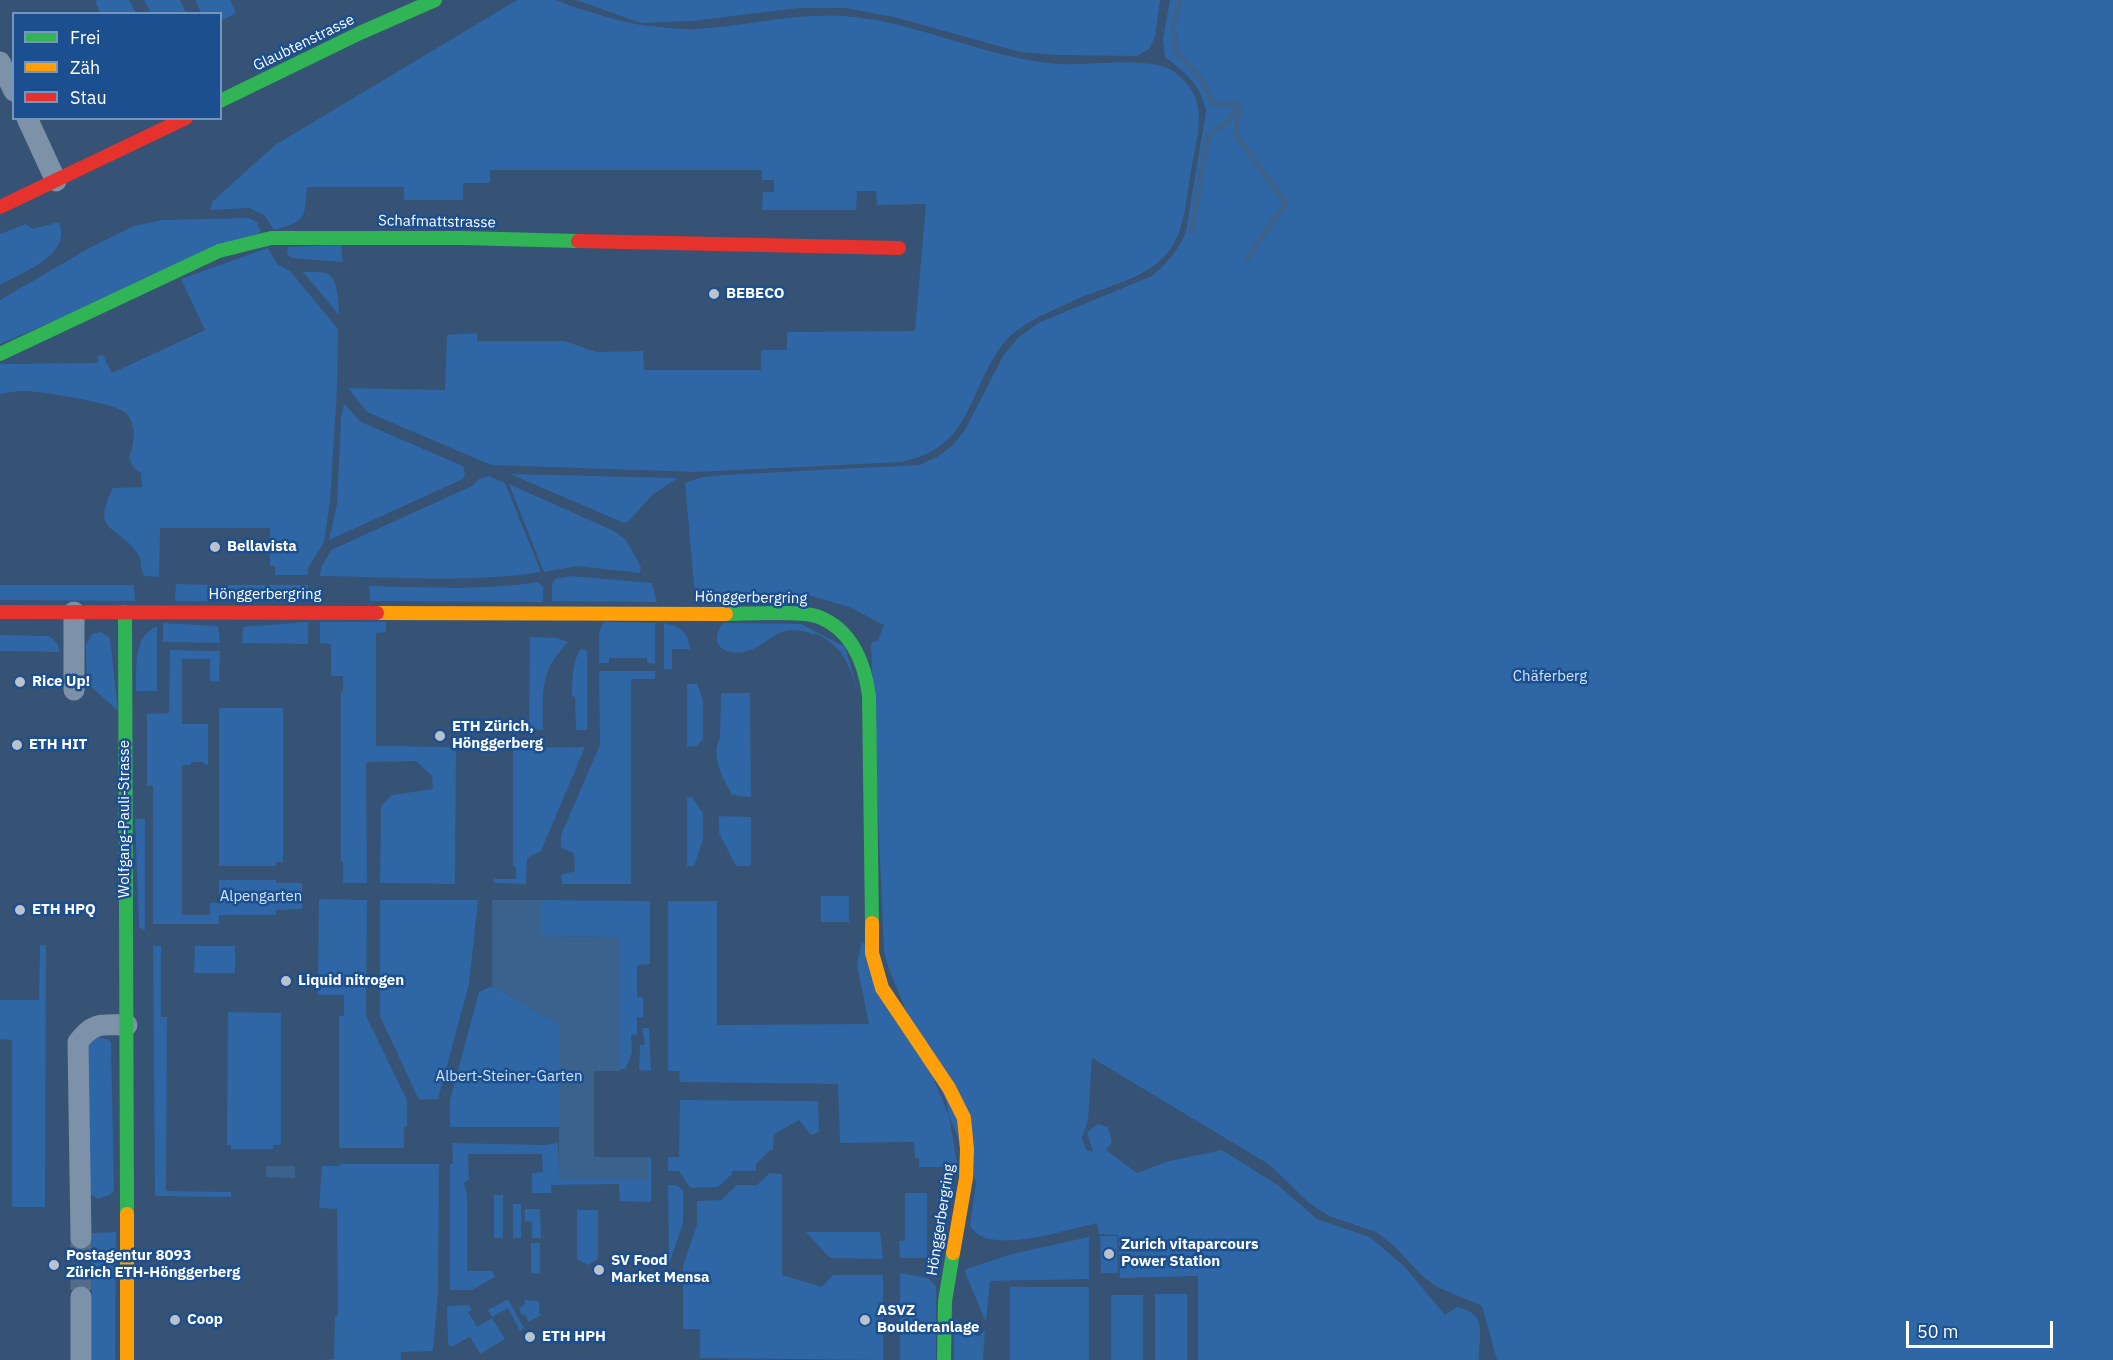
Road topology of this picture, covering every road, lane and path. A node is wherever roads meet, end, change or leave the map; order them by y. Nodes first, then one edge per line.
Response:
1 (435, 0) edge
2 (0, 62) edge
3 (12, 87) edge
4 (222, 100) edge
5 (28, 120) edge
6 (182, 120) edge
7 (56, 181) junction
8 (0, 207) edge
9 (899, 248) dead end
10 (0, 354) edge
11 (0, 612) edge
12 (74, 612) junction
13 (125, 612) junction
14 (74, 690) dead end
15 (127, 1025) junction
16 (81, 1238) tunnel mouth
17 (81, 1297) tunnel mouth
18 (81, 1360) edge
19 (128, 1360) edge
20 (944, 1360) edge

1 - 4 street, Glaubtenstrasse
2 - 3 street
5 - 7 street
6 - 7 street
7 - 8 street
9 - 10 street, Schafmattstrasse
11 - 12 street, Hönggerbergring
12 - 13 street, Hönggerbergring
12 - 14 street
13 - 15 street, Wolfgang-Pauli-Strasse
13 - 20 street, Hönggerbergring
15 - 16 street
15 - 19 street, Wolfgang-Pauli-Strasse
17 - 18 street

